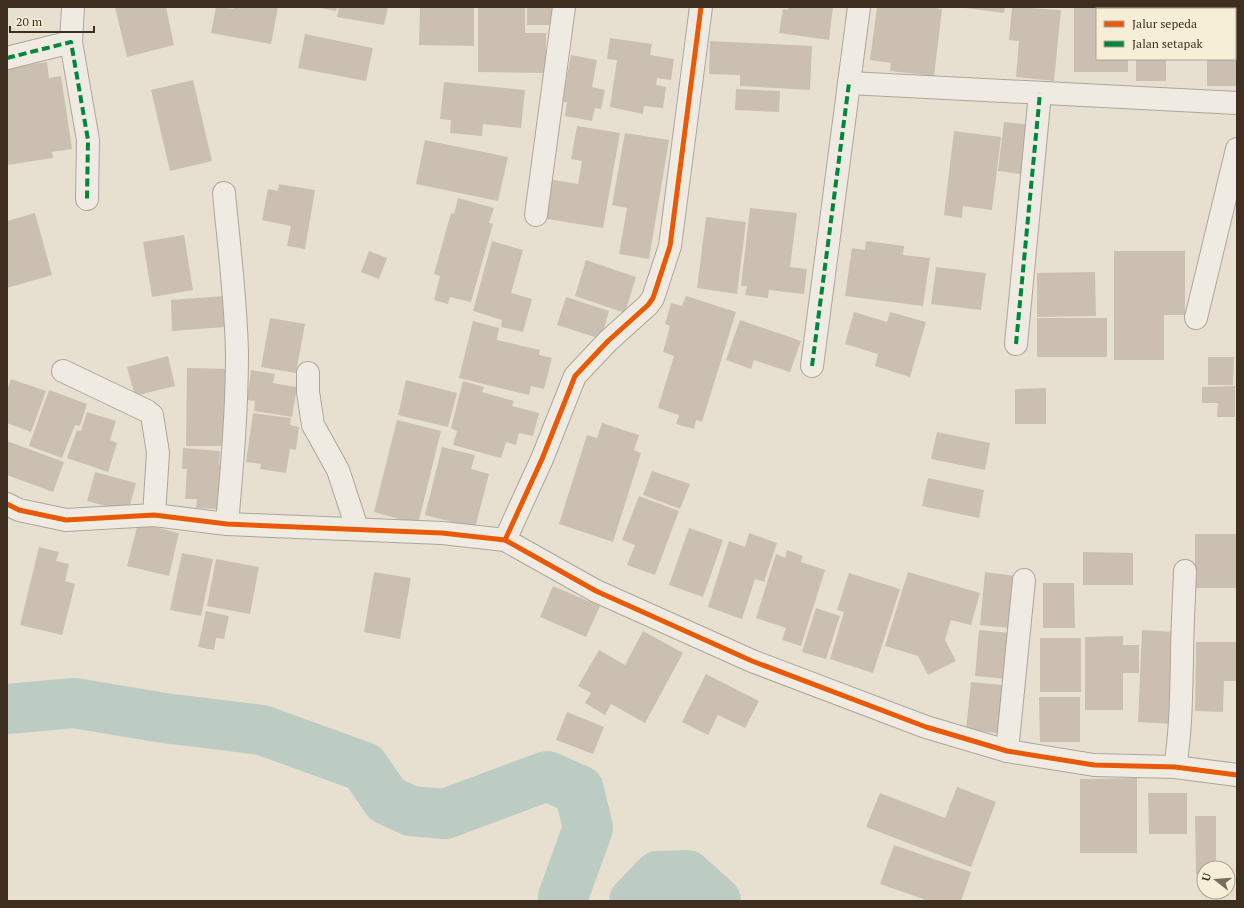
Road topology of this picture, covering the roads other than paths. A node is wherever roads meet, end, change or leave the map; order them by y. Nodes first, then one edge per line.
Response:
1 (73, 7) edge
2 (564, 7) edge
3 (700, 7) edge
4 (859, 7) edge
5 (71, 42) junction
6 (7, 58) edge
7 (849, 84) junction
8 (1040, 93) junction
9 (1237, 103) edge
10 (1237, 149) edge
11 (224, 194) dead end
12 (87, 199) dead end
13 (536, 215) dead end
14 (1196, 318) dead end
15 (1016, 344) dead end
16 (812, 366) dead end
17 (63, 372) dead end
18 (308, 373) dead end
19 (7, 504) edge
20 (154, 515) junction
21 (227, 524) junction
22 (357, 528) junction
23 (505, 540) junction
24 (1185, 570) dead end
25 (1024, 580) dead end
26 (1008, 751) junction
27 (1175, 768) junction
28 (1237, 775) edge

1 - 5 street
2 - 13 street
3 - 23 street
4 - 7 street
5 - 6 street
5 - 12 street
7 - 8 street
7 - 16 street
8 - 9 street
8 - 15 street
10 - 14 street
11 - 21 street
17 - 20 street
18 - 22 street
19 - 20 street
20 - 21 street
21 - 22 street
22 - 23 street
23 - 26 street
24 - 27 street
25 - 26 street
26 - 27 street
27 - 28 street

